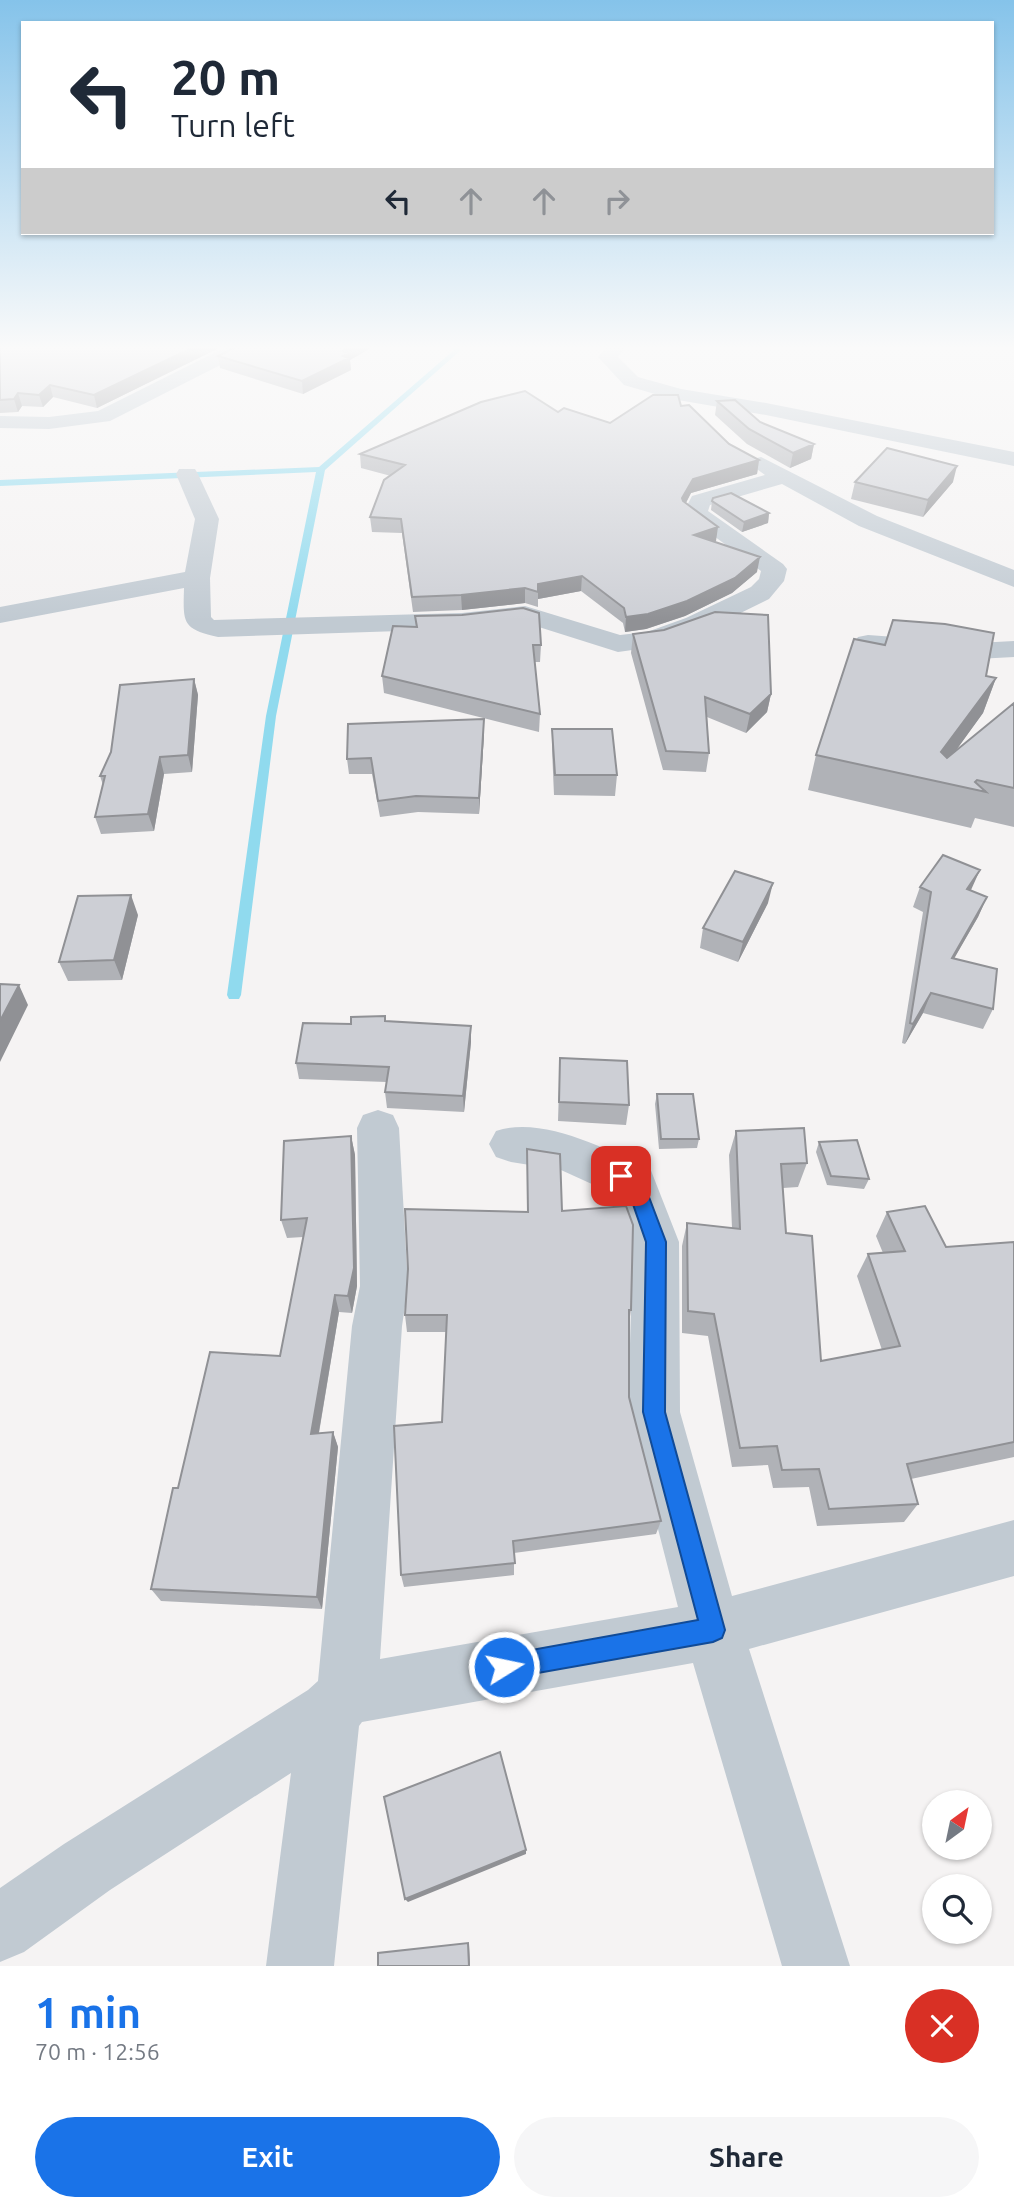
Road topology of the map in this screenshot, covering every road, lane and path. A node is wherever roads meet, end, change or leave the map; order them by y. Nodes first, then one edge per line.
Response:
1 (909, 438) edge
2 (737, 451) edge
3 (1014, 459) edge
4 (187, 474) dead end
5 (784, 477) junction
6 (198, 579) junction
7 (1014, 579) edge
8 (0, 615) edge
9 (868, 643) edge
10 (1014, 649) edge
11 (378, 1128) dead end
12 (511, 1144) dead end
13 (1014, 1548) edge
14 (713, 1630) junction
15 (339, 1703) junction
16 (0, 1928) edge
17 (300, 1966) edge
18 (816, 1966) edge

1 - 3 street
2 - 5 street
4 - 6 street
5 - 6 street
5 - 7 street
6 - 8 street
9 - 10 street
11 - 15 street
12 - 14 street
13 - 14 street
14 - 15 street
14 - 18 street
15 - 16 street
15 - 17 street

